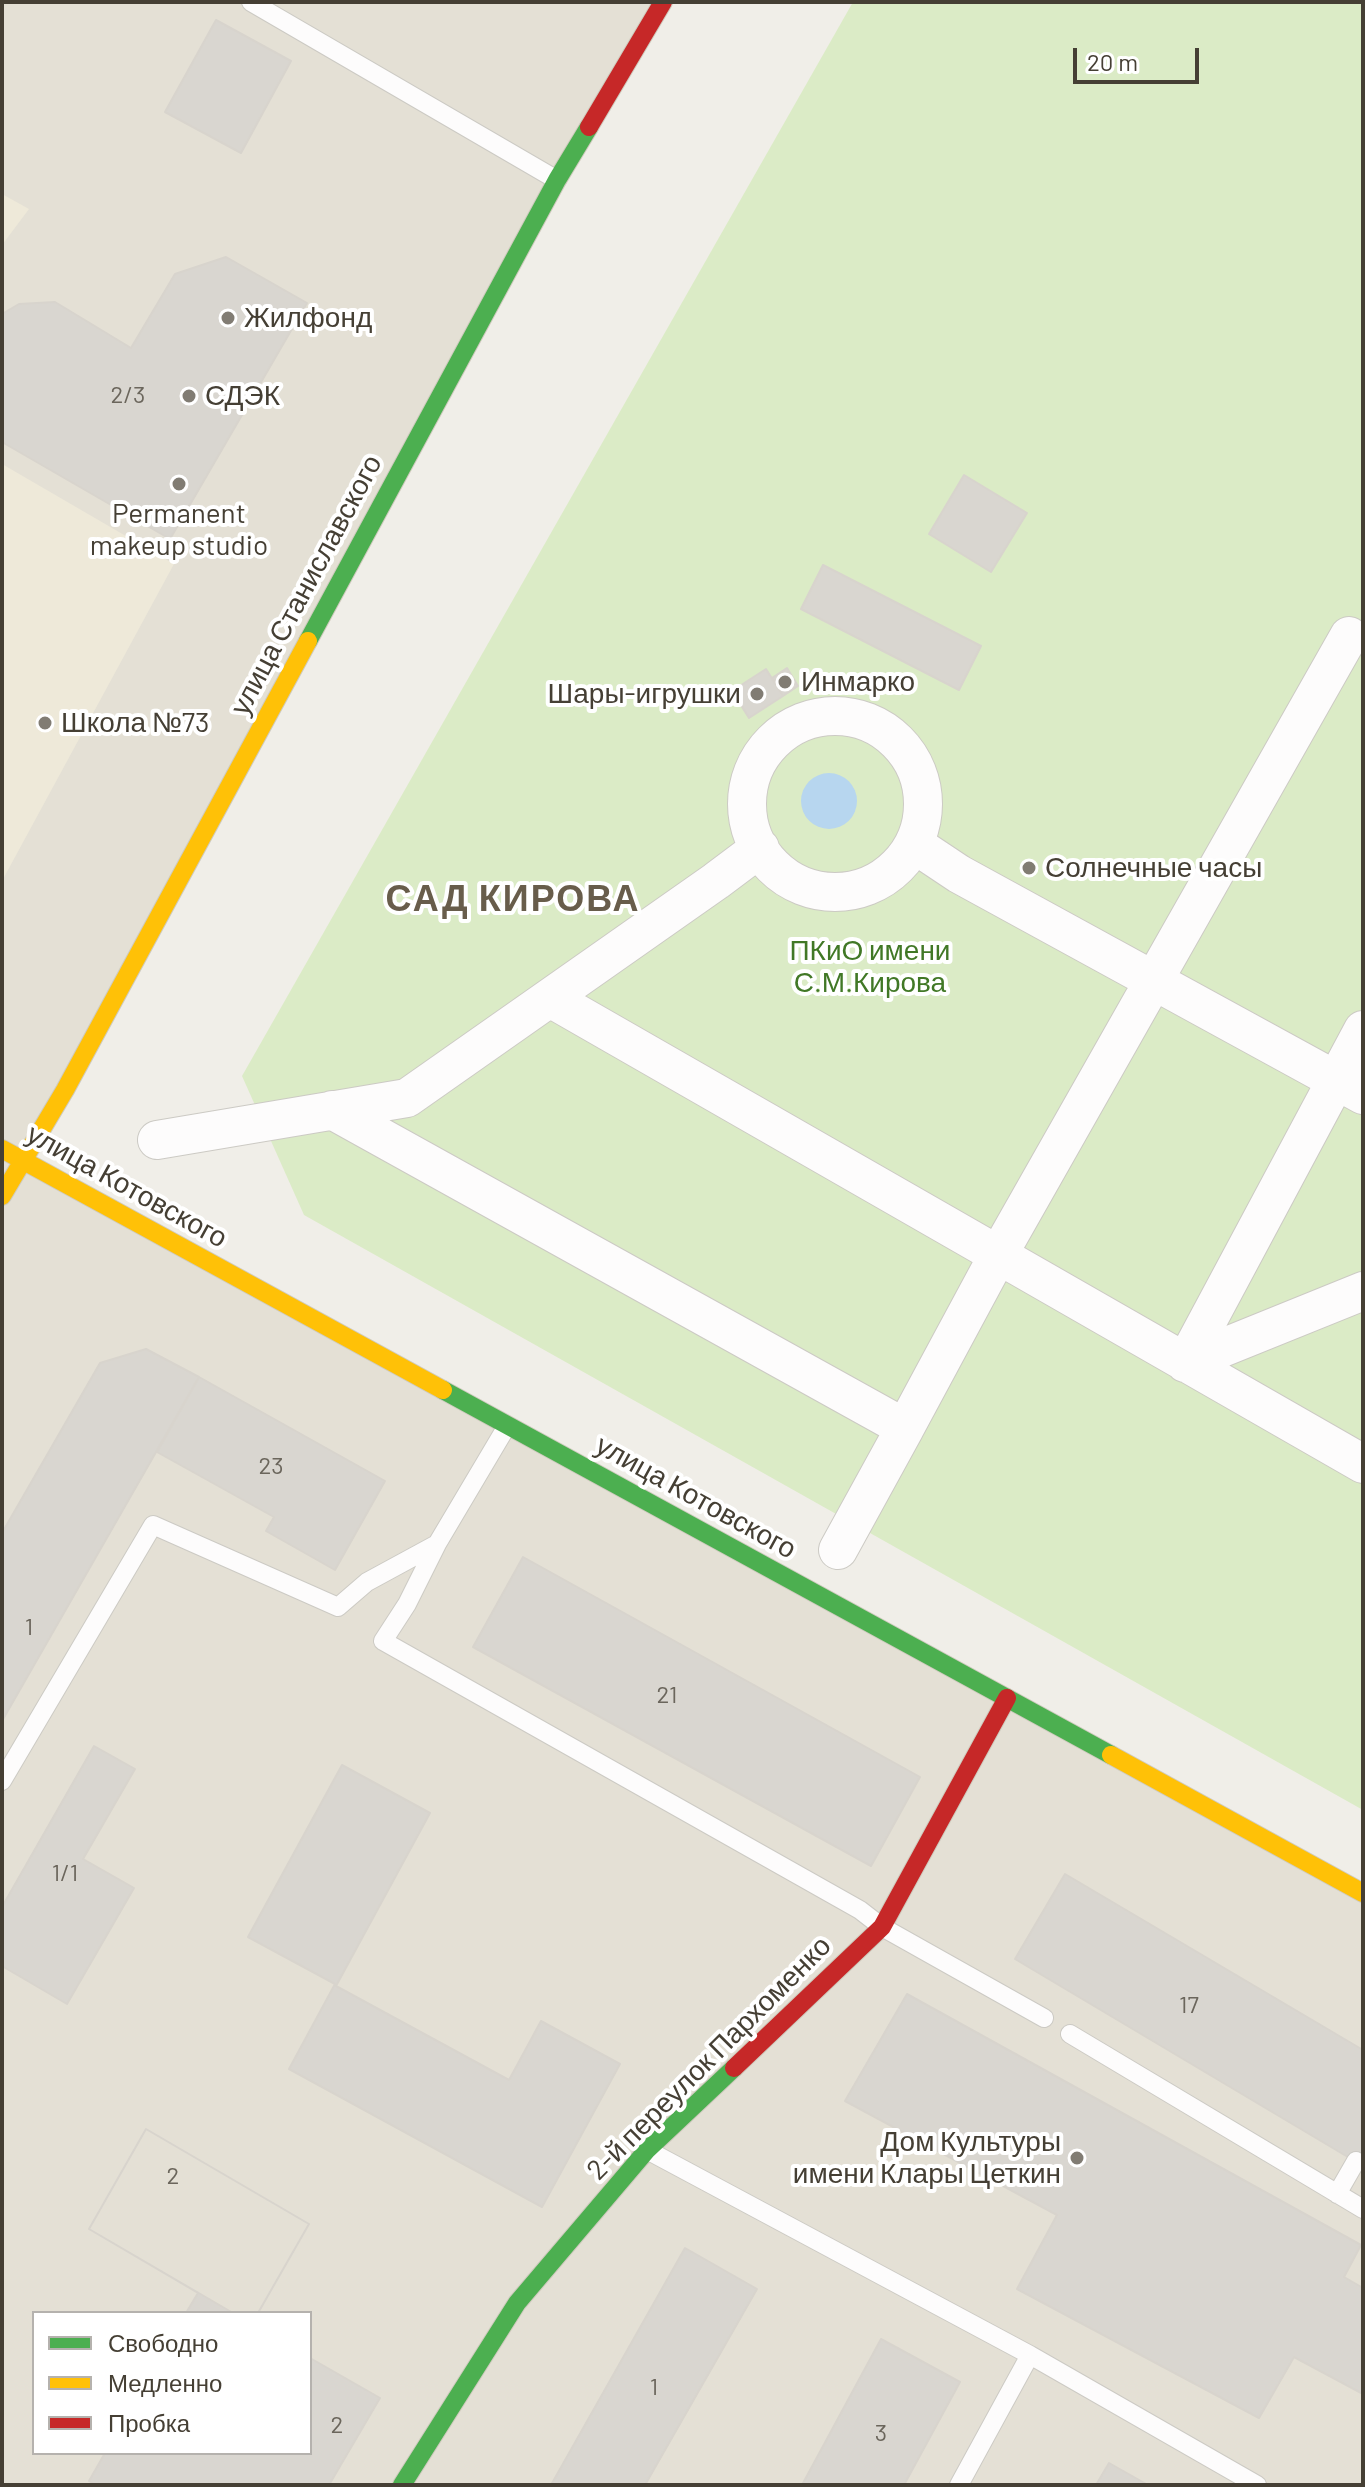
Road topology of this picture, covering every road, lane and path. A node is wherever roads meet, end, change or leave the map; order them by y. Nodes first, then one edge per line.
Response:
1 (251, 2) edge
2 (663, 2) edge
3 (557, 180) junction
4 (1349, 636) dead end
5 (914, 844) junction
6 (760, 848) junction
7 (1154, 981) junction
8 (550, 998) junction
9 (1363, 1030) edge
10 (1349, 1087) edge
11 (332, 1110) junction
12 (157, 1140) dead end
13 (2, 1149) edge
14 (21, 1160) junction
15 (2, 1196) edge
16 (997, 1257) junction
17 (1363, 1291) edge
18 (1185, 1363) junction
19 (507, 1426) junction
20 (905, 1428) junction
21 (1363, 1464) edge
22 (437, 1544) junction
23 (838, 1550) dead end
24 (1007, 1698) junction
25 (2, 1781) edge
26 (1363, 1893) edge
27 (882, 1927) junction
28 (1044, 2018) dead end
29 (1070, 2034) dead end
30 (647, 2150) junction
31 (1356, 2161) dead end
32 (1337, 2194) junction
33 (1363, 2209) edge
34 (1030, 2355) junction
35 (402, 2485) edge
36 (959, 2485) edge
37 (1257, 2485) edge

1 - 3 lane
2 - 3 main road, улица Станиславского
3 - 14 main road, улица Станиславского
4 - 7 street
5 - 6 street
5 - 6 street
5 - 7 street
6 - 8 street
7 - 10 street
7 - 16 street
8 - 11 street
8 - 16 street
9 - 10 street
10 - 18 street
11 - 12 street
11 - 20 street
13 - 14 main road, улица Котовского
14 - 15 main road, улица Станиславского
14 - 19 main road, улица Котовского
16 - 18 street
16 - 20 street
17 - 18 street
18 - 21 street
19 - 22 lane
19 - 24 main road, улица Котовского
20 - 23 street
22 - 25 lane
22 - 27 lane
24 - 26 main road, улица Котовского
24 - 27 main road, 2-й переулок Пархоменко
27 - 28 lane
27 - 30 main road, 2-й переулок Пархоменко
29 - 32 lane
30 - 34 lane
30 - 35 main road, 2-й переулок Пархоменко
31 - 32 lane
32 - 33 lane
34 - 36 lane
34 - 37 lane

